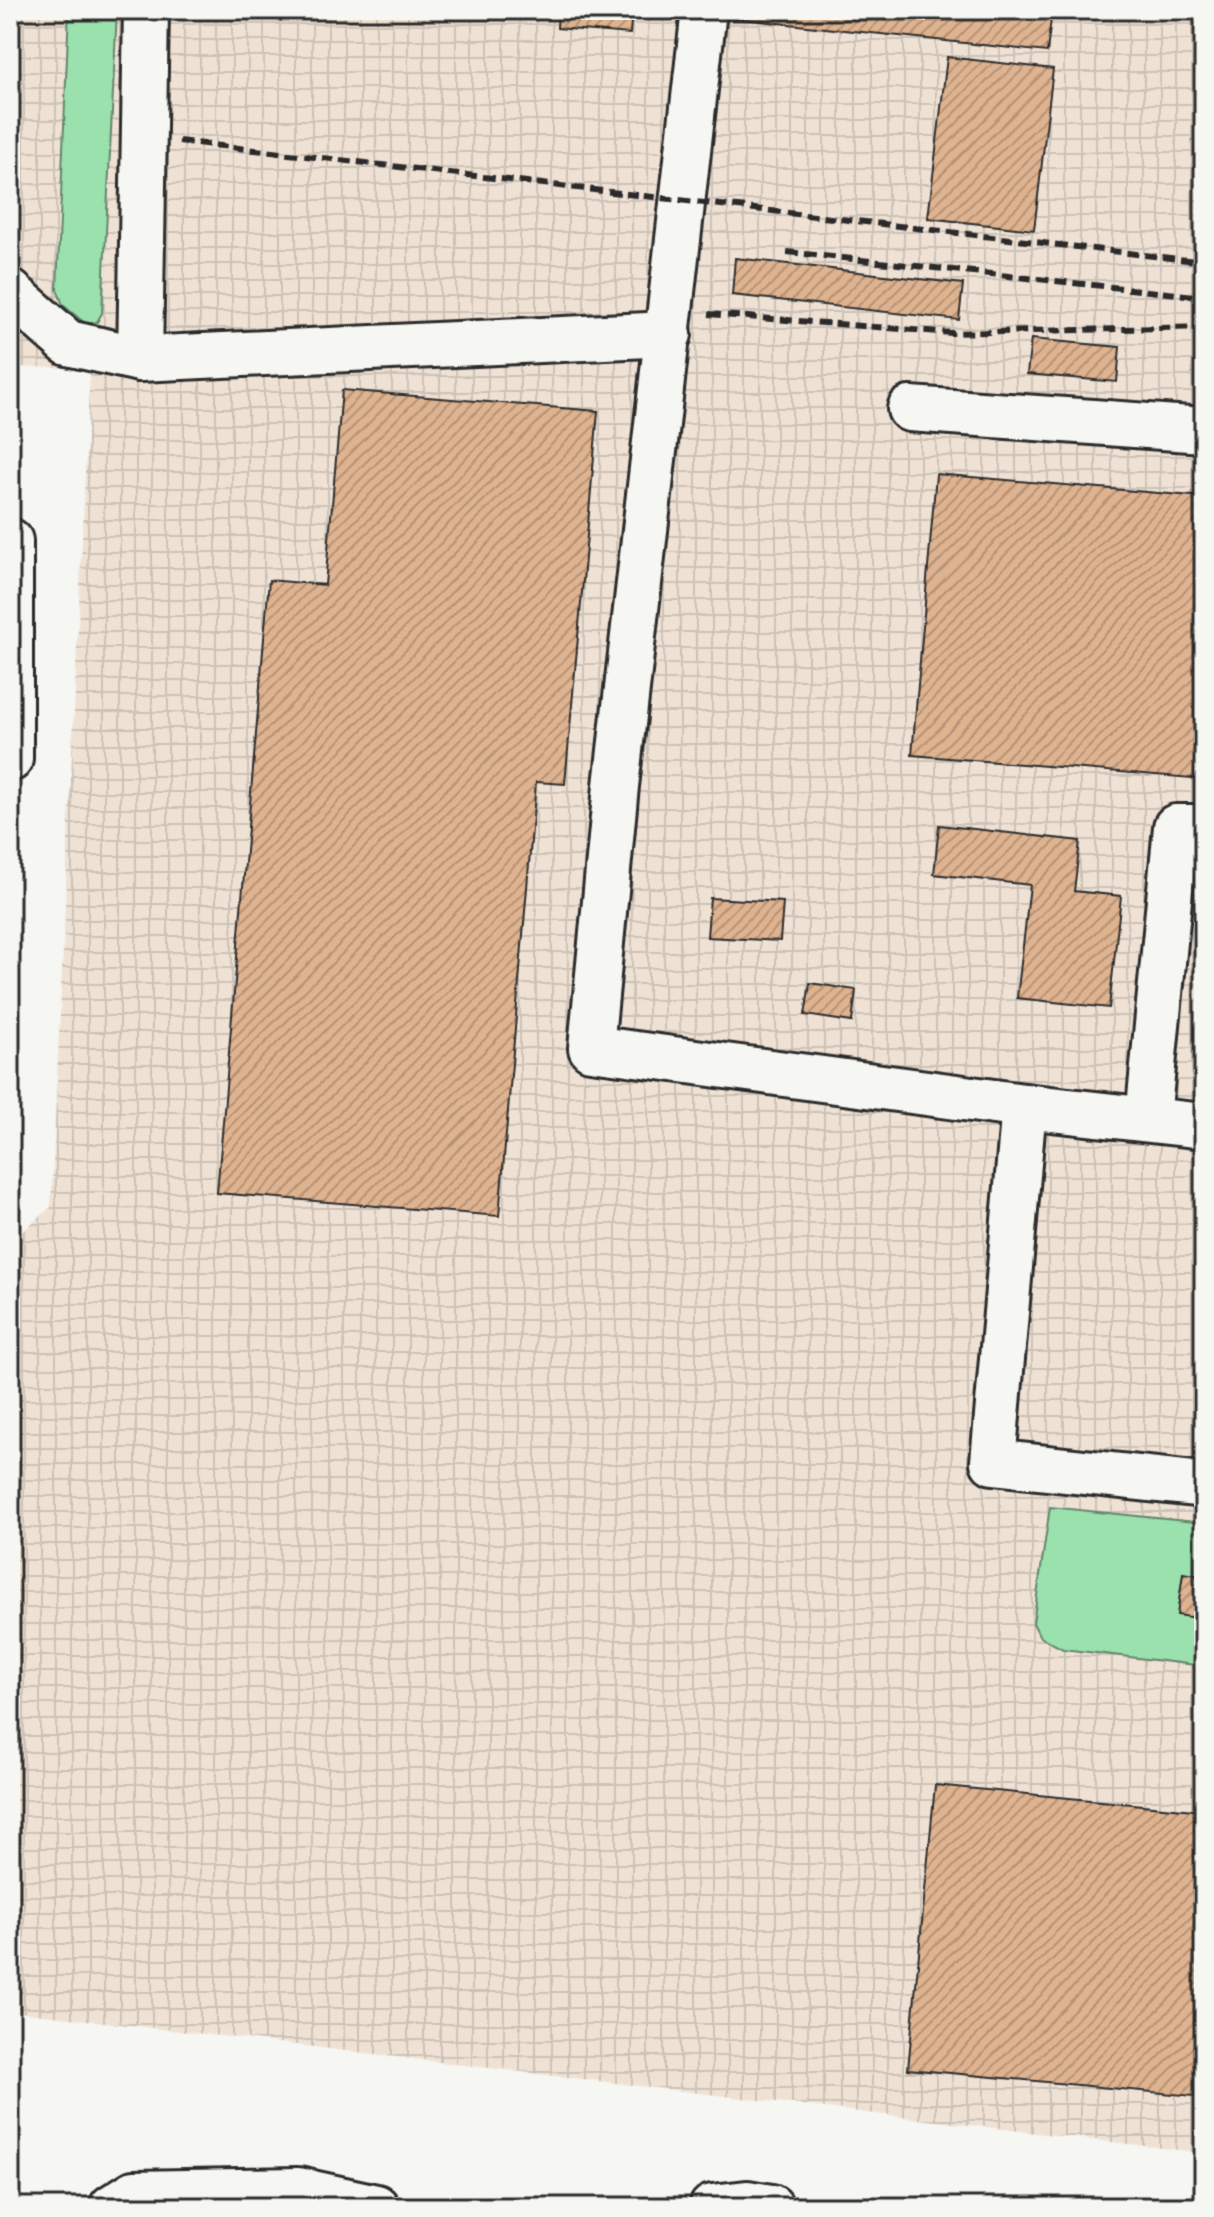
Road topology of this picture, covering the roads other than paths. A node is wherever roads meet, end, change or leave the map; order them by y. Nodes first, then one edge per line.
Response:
1 (146, 10) edge
2 (704, 10) edge
3 (10, 292) edge
4 (669, 334) junction
5 (140, 359) junction
6 (910, 409) dead end
7 (1204, 430) edge
8 (10, 541) edge
9 (10, 759) edge
10 (1204, 827) edge
11 (1024, 1106) junction
12 (1148, 1119) junction
13 (1204, 1126) edge
14 (1204, 1485) edge
15 (112, 2207) edge
16 (376, 2207) edge
17 (712, 2207) edge
18 (771, 2207) edge

1 - 5 street
2 - 4 street
3 - 5 street
4 - 5 street
4 - 11 street
6 - 7 street
8 - 9 street
10 - 12 street
11 - 12 street
11 - 14 street
12 - 13 street
15 - 16 street
17 - 18 street

